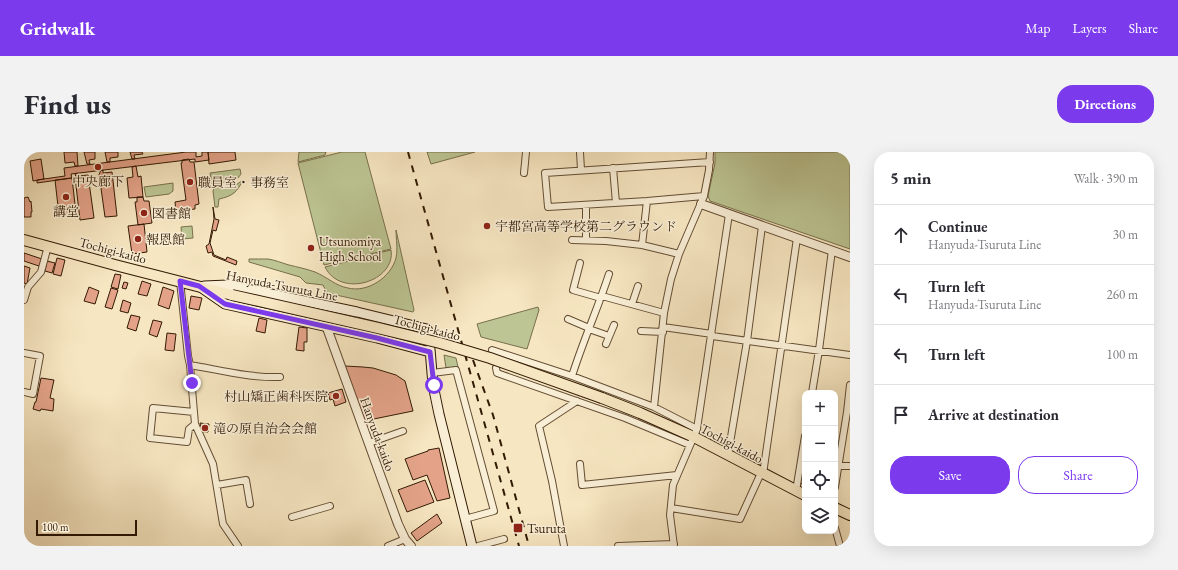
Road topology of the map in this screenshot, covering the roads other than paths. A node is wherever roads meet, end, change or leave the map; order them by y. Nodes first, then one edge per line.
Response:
1 (526, 152) edge
2 (580, 152) edge
3 (710, 152) edge
4 (710, 162) junction
5 (613, 168) junction
6 (581, 170) junction
7 (524, 173) dead end
8 (702, 200) junction
9 (647, 201) junction
10 (616, 203) junction
11 (586, 205) junction
12 (729, 214) junction
13 (762, 226) junction
14 (797, 238) junction
15 (24, 240) edge
16 (572, 240) dead end
17 (586, 240) junction
18 (642, 245) junction
19 (48, 246) junction
20 (832, 250) junction
21 (679, 254) junction
22 (850, 257) edge
23 (580, 263) dead end
24 (609, 274) dead end
25 (180, 281) junction
26 (199, 286) junction
27 (638, 286) dead end
28 (602, 297) junction
29 (24, 300) edge
30 (632, 304) junction
31 (664, 313) junction
32 (568, 320) dead end
33 (614, 325) dead end
34 (327, 328) junction
35 (589, 328) junction
36 (663, 329) junction
37 (641, 331) dead end
38 (429, 333) dead end
39 (712, 335) junction
40 (609, 336) junction
41 (747, 340) junction
42 (606, 344) dead end
43 (782, 345) junction
44 (819, 350) junction
45 (24, 353) edge
46 (493, 353) dead end
47 (850, 355) edge
48 (190, 365) junction
49 (496, 368) dead end
50 (432, 373) junction
51 (572, 376) junction
52 (280, 377) dead end
53 (850, 385) edge
54 (812, 390) edge
55 (24, 392) edge
56 (577, 401) junction
57 (654, 408) junction
58 (194, 412) junction
59 (848, 412) edge
60 (195, 424) junction
61 (403, 431) dead end
62 (694, 437) junction
63 (369, 443) junction
64 (728, 455) junction
65 (803, 462) edge
66 (580, 464) dead end
67 (838, 466) joint
68 (850, 466) edge
69 (762, 473) junction
70 (677, 475) junction
71 (217, 485) junction
72 (801, 493) edge
73 (250, 504) dead end
74 (330, 506) dead end
75 (671, 508) junction
76 (838, 509) edge
77 (850, 515) edge
78 (292, 517) dead end
79 (465, 518) junction
80 (837, 534) edge
81 (405, 539) junction
82 (504, 539) dead end
83 (674, 545) edge
84 (238, 546) edge
85 (388, 546) edge
86 (412, 546) edge
87 (472, 546) edge
88 (478, 546) edge
89 (564, 546) edge
90 (618, 546) edge
91 (840, 546) edge

1 - 7 street
2 - 6 street
3 - 4 street
4 - 5 street
4 - 8 street
5 - 6 street
5 - 10 street
6 - 11 street
8 - 9 street
8 - 12 street
8 - 21 street
9 - 10 street
9 - 18 street
10 - 11 street
11 - 17 street
12 - 13 street
12 - 39 street
13 - 14 street
13 - 41 street
14 - 20 street
14 - 43 street
15 - 19 main road, Tochigi-kaido
16 - 17 street
17 - 18 street
18 - 21 street
19 - 25 main road, Tochigi-kaido
19 - 29 street
20 - 22 street
20 - 44 street
21 - 31 street
23 - 28 street
24 - 28 street
25 - 26 main road, Tochigi-kaido
25 - 48 street
26 - 34 main road, Hanyuda-Tsuruta Line
26 - 38 main road, Hanyuda-Tsuruta Line
26 - 62 main road, Tochigi-kaido, bridge
27 - 30 street
28 - 30 street
28 - 35 street
30 - 31 street
31 - 36 street
32 - 35 street
33 - 40 street
34 - 50 main road, Hanyuda-Tsuruta Line
34 - 63 street, Hanyuda-kaido
35 - 40 street
35 - 51 street
36 - 37 street
36 - 39 street
36 - 57 street
39 - 41 street
39 - 62 street
40 - 42 street
41 - 43 street
41 - 64 street
43 - 44 street
43 - 69 street
44 - 47 street
44 - 54 street
45 - 55 street
46 - 51 street
48 - 52 street
48 - 58 street
49 - 56 street
50 - 79 main road, Hanyuda-Tsuruta Line
50 - 79 street
51 - 57 street
53 - 59 street
56 - 62 street
56 - 89 street
57 - 62 street
58 - 60 street
58 - 60 street
59 - 67 street
60 - 71 street
61 - 63 street
62 - 64 main road, Tochigi-kaido
62 - 70 street
63 - 81 street, Hanyuda-kaido
64 - 69 main road, Tochigi-kaido
65 - 72 street
66 - 70 street
67 - 68 street
69 - 72 main road, Tochigi-kaido
69 - 75 street
70 - 75 street
71 - 73 street
71 - 84 street
74 - 78 street
75 - 83 street
76 - 77 main road
79 - 87 main road, Hanyuda-Tsuruta Line
80 - 91 street
81 - 85 street
81 - 86 street, Hanyuda-kaido
82 - 88 street
83 - 90 street

